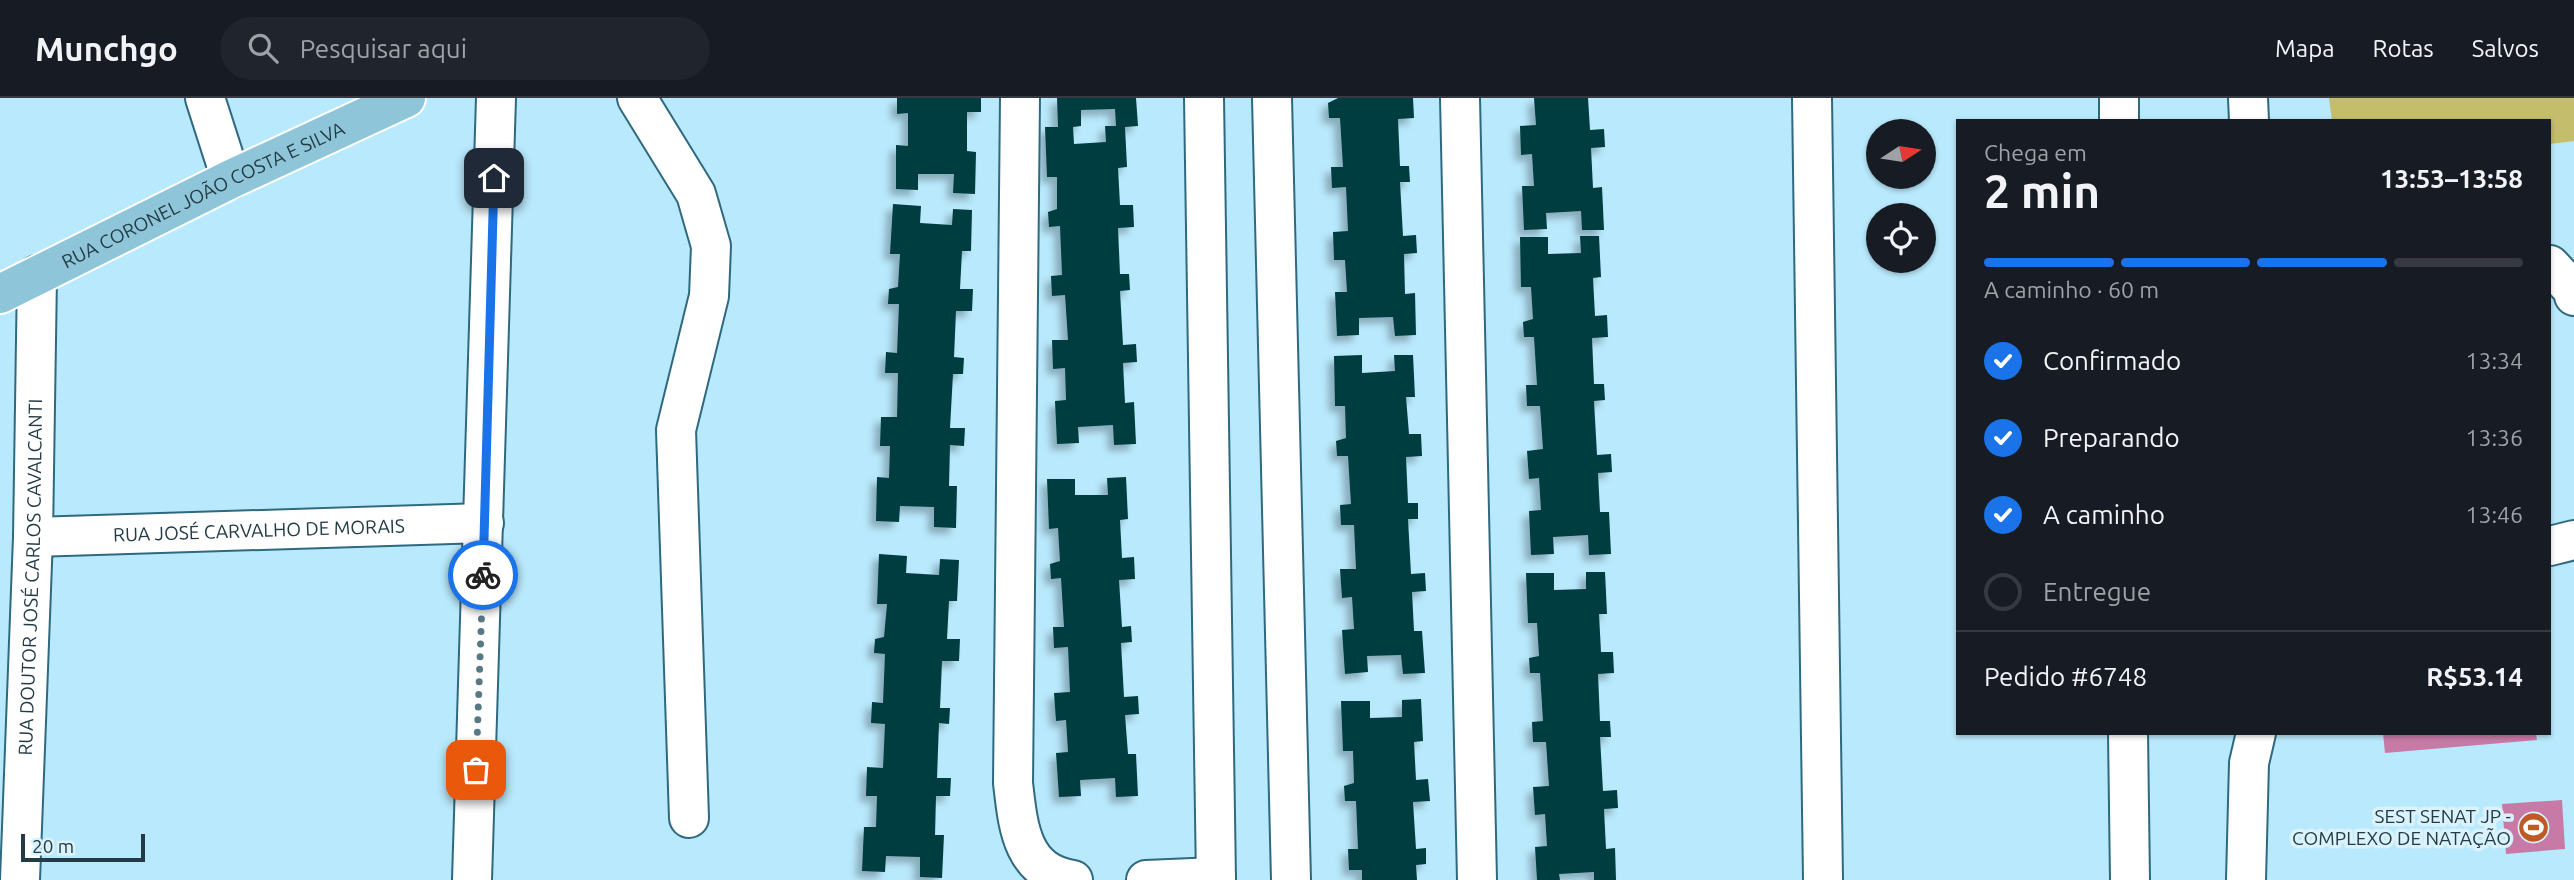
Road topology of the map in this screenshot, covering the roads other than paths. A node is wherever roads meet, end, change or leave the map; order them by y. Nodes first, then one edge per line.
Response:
1 (205, 98) edge
2 (406, 98) edge
3 (496, 98) edge
4 (638, 98) edge
5 (1020, 98) edge
6 (1204, 98) edge
7 (1272, 98) edge
8 (1460, 98) edge
9 (1812, 98) edge
10 (2119, 98) edge
11 (2248, 98) edge
12 (2119, 119) edge
13 (2249, 119) edge
14 (231, 179) junction
15 (2551, 266) edge
16 (37, 275) junction
17 (0, 294) edge
18 (2574, 296) edge
19 (484, 523) junction
20 (33, 537) junction
21 (2574, 540) edge
22 (2551, 546) edge
23 (2128, 735) edge
24 (2256, 735) edge
25 (689, 818) dead end
26 (11, 826) edge
27 (1216, 879) edge
28 (20, 880) edge
29 (472, 880) edge
30 (1073, 880) edge
31 (1146, 880) edge
32 (1291, 880) edge
33 (1477, 880) edge
34 (1823, 880) edge
35 (2130, 880) edge
36 (2246, 880) edge

1 - 14 street
2 - 14 main road, RUA CORONEL JOÃO COSTA E SILVA
3 - 19 street
4 - 25 street
5 - 30 street
6 - 27 street
7 - 32 street
8 - 33 street
9 - 34 street
10 - 12 street
11 - 13 street
14 - 16 main road, RUA CORONEL JOÃO COSTA E SILVA
15 - 18 street
16 - 17 main road, RUA CORONEL JOÃO COSTA E SILVA
16 - 20 street, RUA DOUTOR JOSÉ CARLOS CAVALCANTI
19 - 20 street, RUA JOSÉ CARVALHO DE MORAIS
19 - 29 street
20 - 26 street, RUA DOUTOR JOSÉ CARLOS CAVALCANTI
21 - 22 street
23 - 35 street
24 - 36 street
26 - 28 street, RUA DOUTOR JOSÉ CARLOS CAVALCANTI
27 - 31 street

